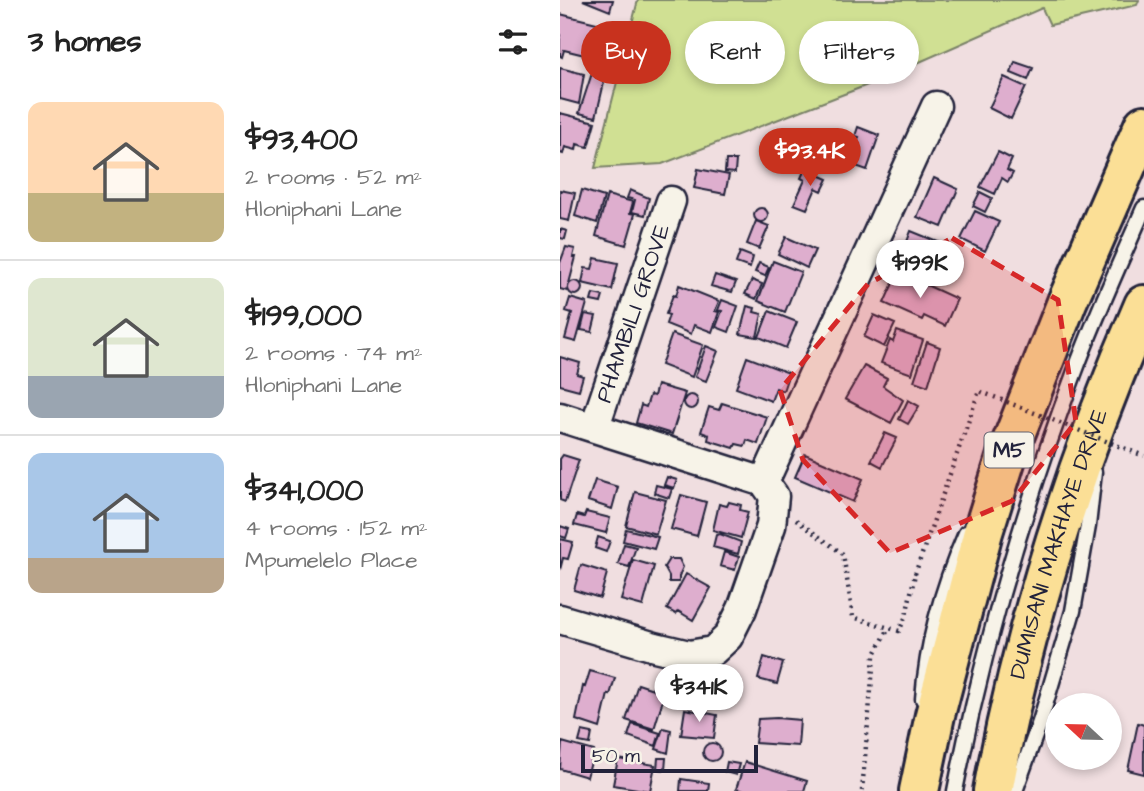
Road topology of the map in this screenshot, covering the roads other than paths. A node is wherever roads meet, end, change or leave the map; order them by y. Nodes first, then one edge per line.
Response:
1 (936, 106) dead end
2 (1144, 125) edge
3 (671, 201) dead end
4 (1144, 208) edge
5 (1144, 305) edge
6 (560, 416) edge
7 (595, 426) junction
8 (1088, 447) junction
9 (769, 493) junction
10 (560, 619) edge
11 (918, 791) edge
12 (955, 791) edge
13 (993, 791) edge
14 (1015, 791) edge

1 - 9 street
2 - 11 main road, M5
3 - 7 street, PHAMBILI GROVE
4 - 12 lane
5 - 8 main road, DUMISANI MAKHAYE DRIVE
6 - 7 street
7 - 9 street
8 - 13 main road, DUMISANI MAKHAYE DRIVE
8 - 14 lane
9 - 10 street

